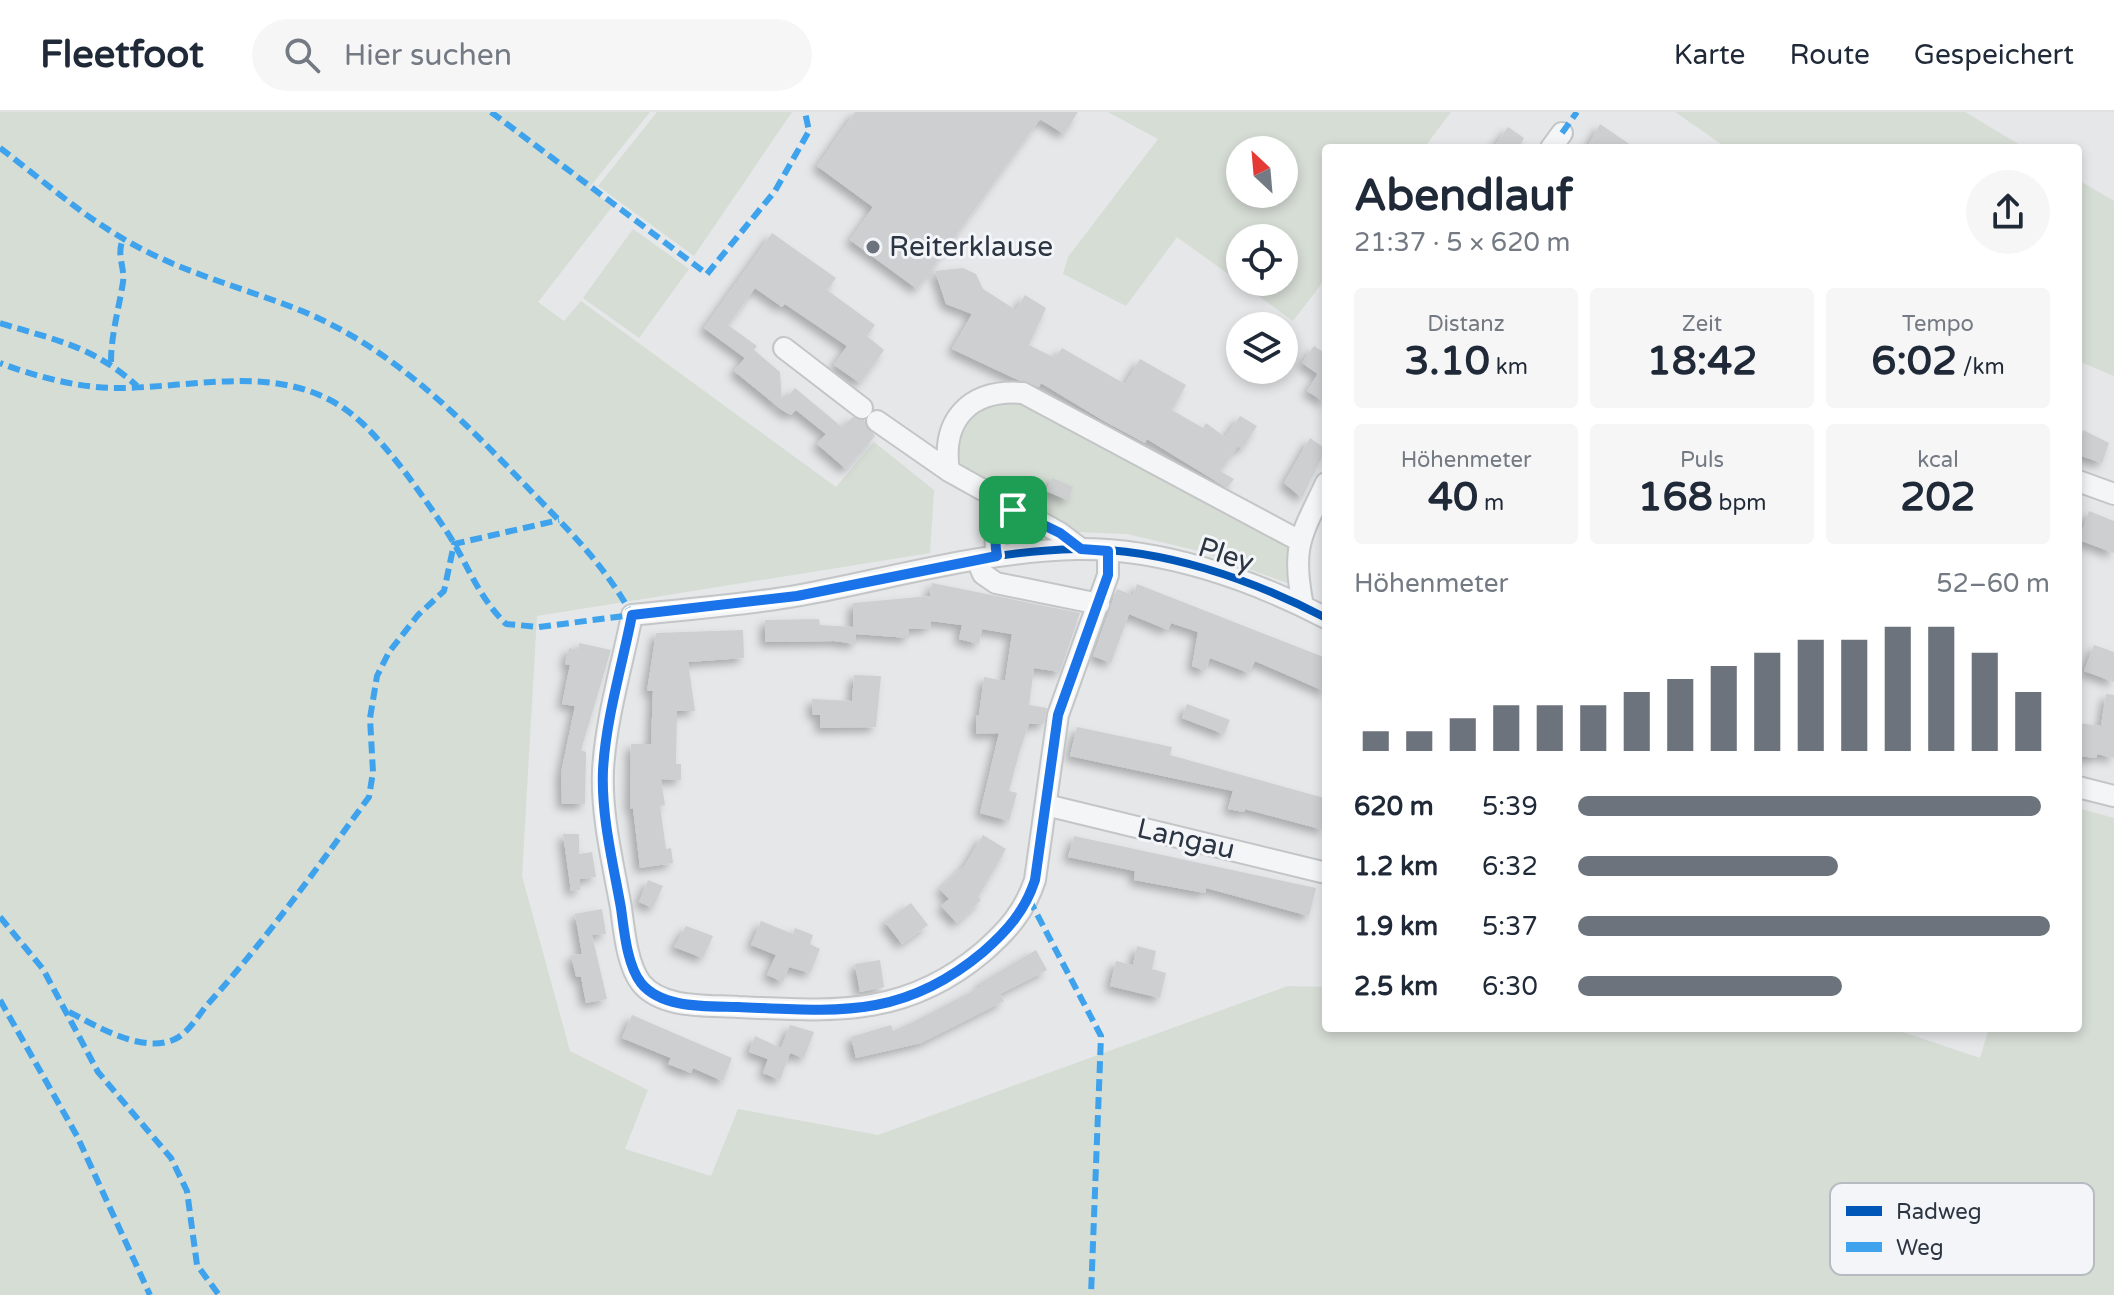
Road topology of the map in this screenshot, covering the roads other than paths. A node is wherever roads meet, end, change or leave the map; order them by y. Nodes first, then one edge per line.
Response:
1 (784, 348) dead end
2 (949, 471) junction
3 (2082, 482) edge
4 (1322, 491) edge
5 (2114, 494) edge
6 (1013, 510) junction
7 (1298, 540) junction
8 (1081, 549) junction
9 (1108, 551) junction
10 (987, 558) junction
11 (1099, 604) junction
12 (1303, 606) junction
13 (1322, 616) edge
14 (2082, 788) edge
15 (2114, 796) edge
16 (1046, 805) junction
17 (1322, 872) edge

1 - 2 street
2 - 6 street, Pley
2 - 7 street, Pley
3 - 5 street
4 - 7 street
6 - 8 street, Pley
6 - 10 street
7 - 12 street
8 - 9 street, Pley
8 - 10 street, Pley
9 - 11 street
9 - 12 street, Pley
10 - 11 street
10 - 16 street, Pley
11 - 16 street
12 - 13 street, Pley
14 - 15 street
16 - 17 street, Langau

